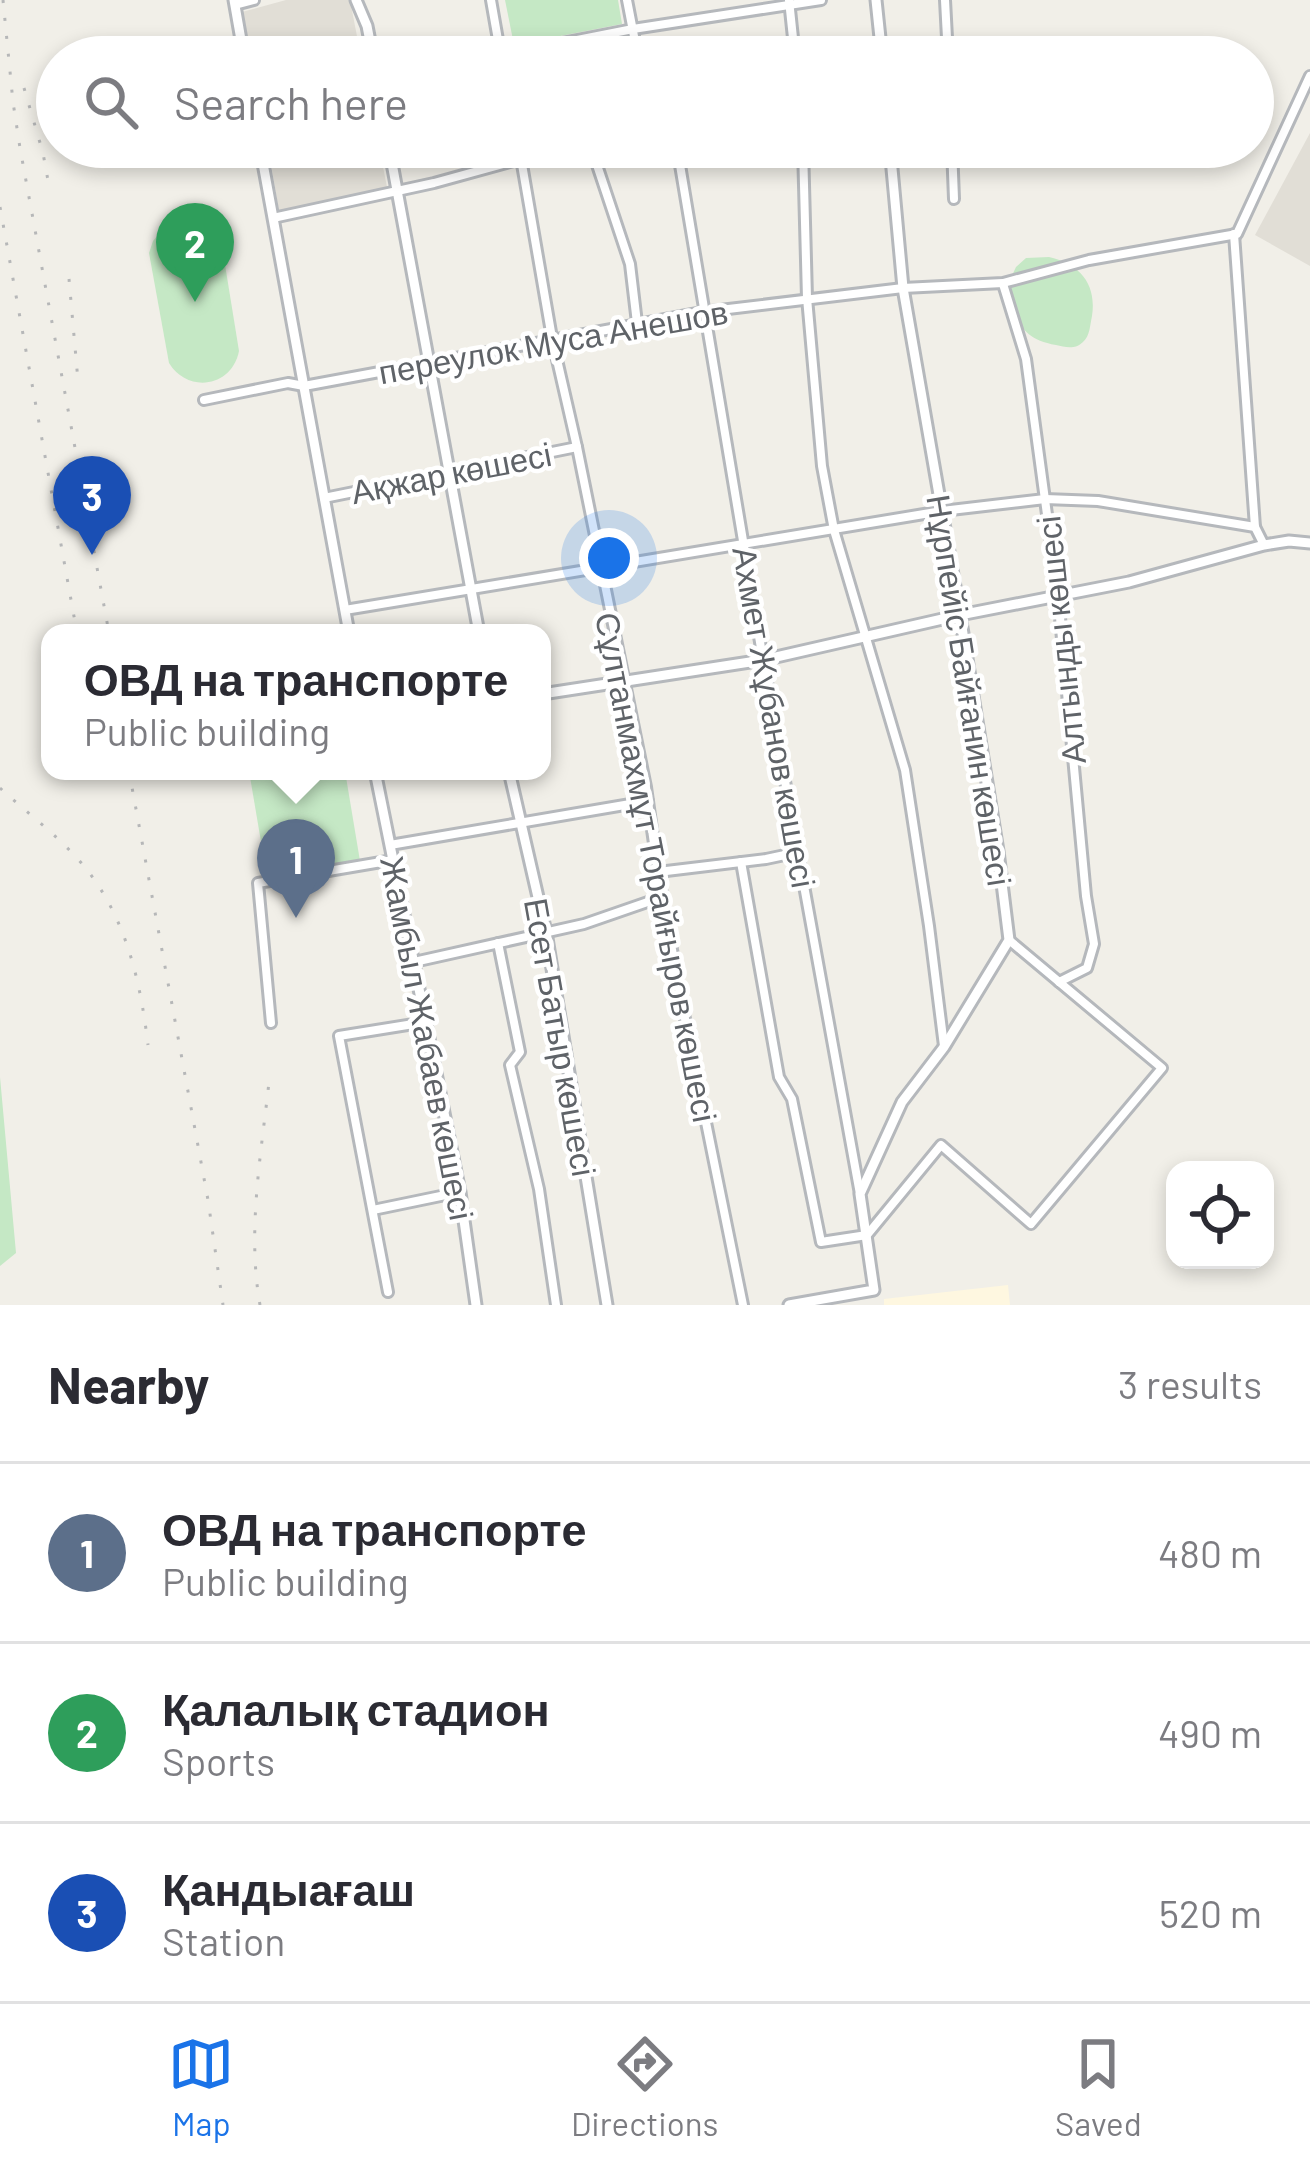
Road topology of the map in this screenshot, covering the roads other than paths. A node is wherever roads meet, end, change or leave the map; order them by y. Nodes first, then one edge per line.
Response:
1 (254, 0) edge
2 (356, 0) edge
3 (491, 0) edge
4 (627, 0) edge
5 (821, 0) edge
6 (876, 0) edge
7 (945, 0) edge
8 (235, 3) edge
9 (789, 3) edge
10 (633, 29) junction
11 (240, 36) edge
12 (369, 36) edge
13 (497, 36) edge
14 (599, 36) edge
15 (634, 36) edge
16 (793, 36) edge
17 (879, 36) edge
18 (947, 36) edge
19 (1310, 76) edge
20 (1274, 151) edge
21 (264, 168) edge
22 (393, 168) edge
23 (486, 168) edge
24 (523, 168) edge
25 (598, 168) edge
26 (680, 168) edge
27 (803, 168) edge
28 (892, 168) edge
29 (953, 168) edge
30 (1266, 168) edge
31 (397, 191) junction
32 (954, 199) dead end
33 (273, 218) junction
34 (1234, 234) junction
35 (1003, 283) junction
36 (903, 288) junction
37 (807, 298) junction
38 (703, 312) junction
39 (637, 323) junction
40 (552, 338) junction
41 (429, 363) junction
42 (304, 386) junction
43 (204, 400) dead end
44 (577, 447) junction
45 (449, 473) junction
46 (324, 498) junction
47 (1045, 499) junction
48 (942, 511) junction
49 (1255, 527) junction
50 (834, 530) junction
51 (1310, 542) edge
52 (1264, 545) junction
53 (744, 546) junction
54 (599, 566) junction
55 (471, 587) junction
56 (1058, 596) junction
57 (345, 610) junction
58 (960, 615) junction
59 (347, 624) edge
60 (477, 624) edge
61 (864, 636) junction
62 (763, 660) junction
63 (623, 680) junction
64 (551, 692) edge
65 (377, 780) edge
66 (511, 780) edge
67 (648, 801) junction
68 (521, 821) junction
69 (390, 844) junction
70 (799, 852) junction
71 (393, 860) junction
72 (740, 862) junction
73 (658, 872) junction
74 (662, 897) junction
75 (546, 932) junction
76 (1009, 940) junction
77 (498, 944) junction
78 (414, 962) junction
79 (1059, 982) junction
80 (426, 1022) junction
81 (271, 1023) dead end
82 (944, 1047) junction
83 (460, 1192) junction
84 (860, 1194) junction
85 (373, 1210) junction
86 (867, 1235) junction
87 (388, 1292) dead end
88 (476, 1305) edge
89 (556, 1305) edge
90 (607, 1305) edge
91 (743, 1305) edge
92 (789, 1305) edge

1 - 8 street
2 - 12 street
3 - 13 street
4 - 10 street
5 - 9 street
6 - 17 street
7 - 18 street
8 - 11 street
9 - 10 street
9 - 16 street
10 - 14 street
10 - 15 street
19 - 20 street
21 - 33 street
22 - 31 street
23 - 31 street
24 - 40 street, Сұлтанмахмұт Торайғыров көшесі
25 - 39 street
26 - 38 street, Ахмет Жұбанов көшесі
27 - 37 street
28 - 36 street, Нұрпейіс Байғанин көшесі
29 - 32 street
30 - 34 street
31 - 33 street
31 - 41 street
33 - 42 street
34 - 35 street, переулок Муса Анешов
34 - 49 street
35 - 36 street, переулок Муса Анешов
35 - 47 street, Алтынды көшесі
36 - 37 street, переулок Муса Анешов
36 - 48 street, Нұрпейіс Байғанин көшесі
37 - 38 street, переулок Муса Анешов
37 - 50 street
38 - 39 street, переулок Муса Анешов
38 - 53 street, Ахмет Жұбанов көшесі
39 - 40 street, переулок Муса Анешов
40 - 41 street, переулок Муса Анешов
40 - 44 street, Сұлтанмахмұт Торайғыров көшесі
41 - 42 street, переулок Муса Анешов
41 - 45 street
42 - 43 street, переулок Муса Анешов
42 - 46 street
44 - 45 street, Ақжар көшесі
44 - 54 street, Сұлтанмахмұт Торайғыров көшесі
45 - 46 street, Ақжар көшесі
45 - 55 street
46 - 57 street
47 - 48 street
47 - 49 street
47 - 56 street, Алтынды көшесі
48 - 50 street
48 - 58 street, Нұрпейіс Байғанин көшесі
49 - 52 street
50 - 53 street
50 - 61 street
51 - 52 street
52 - 56 street
53 - 54 street
53 - 62 street, Ахмет Жұбанов көшесі
54 - 55 street
54 - 63 street, Сұлтанмахмұт Торайғыров көшесі
55 - 57 street
55 - 60 street
56 - 58 street
56 - 79 street, Алтынды көшесі
57 - 59 street
58 - 61 street
58 - 76 street, Нұрпейіс Байғанин көшесі
61 - 62 street
61 - 82 street
62 - 63 street
62 - 70 street, Ахмет Жұбанов көшесі
63 - 64 street
63 - 67 street, Сұлтанмахмұт Торайғыров көшесі
65 - 69 street, Жамбыл Жабаев көшесі
66 - 68 street, Есет Батыр көшесі
67 - 68 street
67 - 73 street, Сұлтанмахмұт Торайғыров көшесі
68 - 69 street
68 - 75 street, Есет Батыр көшесі
69 - 71 street, Жамбыл Жабаев көшесі
70 - 72 street
70 - 84 street, Ахмет Жұбанов көшесі
71 - 78 street, Жамбыл Жабаев көшесі
71 - 81 street
72 - 73 street
72 - 86 street
73 - 74 street, Сұлтанмахмұт Торайғыров көшесі
74 - 75 street
74 - 91 street, Сұлтанмахмұт Торайғыров көшесі
75 - 77 street
75 - 90 street, Есет Батыр көшесі
76 - 79 street
76 - 82 street
77 - 78 street
77 - 89 street
78 - 80 street, Жамбыл Жабаев көшесі
79 - 86 street
80 - 83 street, Жамбыл Жабаев көшесі
80 - 85 street
82 - 84 street
83 - 85 street
83 - 88 street, Жамбыл Жабаев көшесі
84 - 86 street, Ахмет Жұбанов көшесі
85 - 87 street
86 - 92 street, Ахмет Жұбанов көшесі

